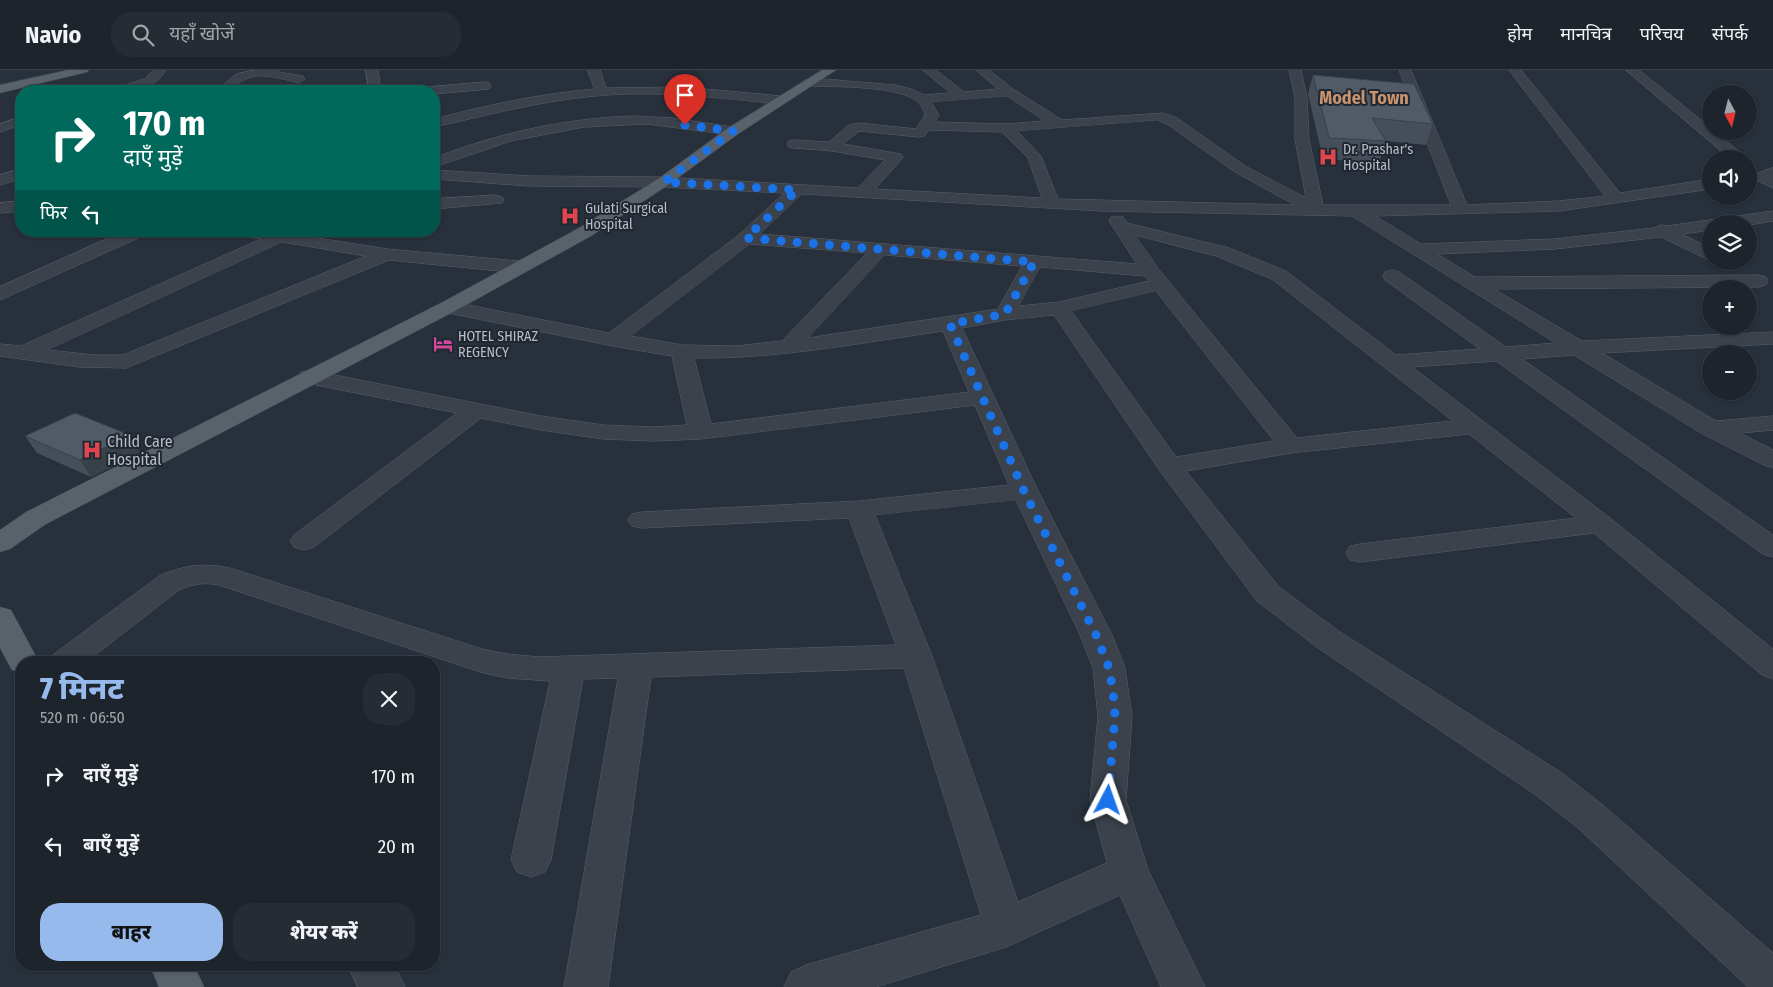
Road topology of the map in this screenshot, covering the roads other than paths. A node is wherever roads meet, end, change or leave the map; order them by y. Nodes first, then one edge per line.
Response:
1 (83, 70) edge
2 (160, 70) edge
3 (372, 70) edge
4 (488, 70) edge
5 (594, 70) edge
6 (830, 70) edge
7 (929, 70) edge
8 (982, 70) edge
9 (1296, 70) edge
10 (1405, 70) edge
11 (1514, 70) edge
12 (1632, 70) edge
13 (267, 71) edge
14 (299, 79) dead end
15 (812, 82) junction
16 (17, 85) edge
17 (137, 85) edge
18 (230, 85) edge
19 (374, 85) edge
20 (15, 86) edge
21 (485, 86) junction
22 (0, 89) edge
23 (440, 90) edge
24 (601, 92) junction
25 (1009, 92) junction
26 (961, 96) junction
27 (922, 99) junction
28 (781, 100) junction
29 (484, 110) junction
30 (440, 121) edge
31 (15, 123) edge
32 (1058, 123) junction
33 (0, 128) edge
34 (1006, 128) junction
35 (922, 129) junction
36 (733, 131) junction
37 (0, 137) edge
38 (15, 138) edge
39 (794, 144) dead end
40 (832, 147) junction
41 (1729, 150) edge
42 (896, 156) junction
43 (440, 161) edge
44 (440, 174) edge
45 (15, 176) edge
46 (0, 180) edge
47 (664, 182) junction
48 (1702, 186) edge
49 (797, 190) junction
50 (862, 193) junction
51 (496, 200) dead end
52 (440, 204) edge
53 (1052, 204) junction
54 (1102, 206) junction
55 (1619, 206) junction
56 (15, 207) edge
57 (0, 208) edge
58 (1316, 210) junction
59 (1461, 210) junction
60 (1356, 211) junction
61 (1773, 216) edge
62 (1757, 218) edge
63 (1639, 221) dead end
64 (1702, 226) edge
65 (1123, 227) junction
66 (1664, 232) junction
67 (126, 237) edge
68 (283, 237) edge
69 (298, 237) edge
70 (746, 238) junction
71 (881, 249) junction
72 (1417, 250) junction
73 (1702, 251) edge
74 (387, 254) junction
75 (1034, 262) junction
76 (519, 267) junction
77 (1741, 270) edge
78 (1392, 276) dead end
79 (1156, 277) junction
80 (1471, 283) junction
81 (1768, 283) edge
82 (0, 294) edge
83 (448, 307) junction
84 (1059, 308) junction
85 (1005, 314) junction
86 (950, 324) junction
87 (1773, 338) edge
88 (614, 340) junction
89 (788, 347) junction
90 (1578, 348) junction
91 (0, 350) edge
92 (682, 351) junction
93 (24, 353) junction
94 (1500, 353) junction
95 (1393, 362) junction
96 (309, 377) junction
97 (982, 396) junction
98 (477, 410) junction
99 (1773, 423) edge
100 (1476, 426) junction
101 (1712, 429) junction
102 (701, 432) junction
103 (1291, 446) junction
104 (1773, 460) edge
105 (1169, 466) junction
106 (1024, 491) junction
107 (859, 509) junction
108 (642, 520) dead end
109 (1600, 524) junction
110 (304, 541) dead end
111 (0, 543) edge
112 (1773, 548) edge
113 (1360, 553) dead end
114 (0, 618) edge
115 (20, 656) edge
116 (73, 656) edge
117 (916, 656) junction
118 (636, 666) junction
119 (1773, 667) edge
120 (569, 668) junction
121 (531, 860) dead end
122 (1129, 872) junction
123 (1006, 927) junction
124 (174, 971) edge
125 (373, 971) edge
126 (1773, 983) edge
127 (182, 987) edge
128 (383, 987) edge
129 (586, 987) edge
130 (806, 987) edge
131 (1183, 987) edge
132 (1768, 987) edge

1 - 16 main road
2 - 17 street
3 - 19 street
4 - 21 street
5 - 24 street
6 - 15 main road
7 - 26 street
8 - 25 street
9 - 58 street
10 - 59 street
11 - 55 street
12 - 41 street
13 - 14 street
13 - 18 street
15 - 27 street
15 - 28 main road
20 - 22 main road
21 - 23 street
21 - 29 street
24 - 28 street
24 - 29 street
25 - 26 street
25 - 32 street
26 - 27 street
27 - 35 street
28 - 36 main road
29 - 30 street
31 - 33 street
32 - 34 street
32 - 58 street
34 - 35 street
34 - 53 street
35 - 40 street
35 - 42 street
36 - 43 street
36 - 47 main road
37 - 38 street
39 - 40 street
40 - 42 street
42 - 50 street
44 - 47 street
45 - 46 street
47 - 49 street
47 - 76 main road
48 - 55 street
49 - 50 street
49 - 70 street
50 - 53 street
51 - 52 street
53 - 54 street
54 - 58 street
54 - 65 street
55 - 59 street
56 - 57 street
58 - 60 street
59 - 60 street
60 - 72 street
61 - 62 street
63 - 66 street
64 - 66 street
65 - 79 street
65 - 95 street
66 - 72 street
66 - 73 street
67 - 82 street
68 - 93 street
69 - 74 street
70 - 71 street
70 - 88 street
71 - 75 street
71 - 89 street
72 - 80 street
74 - 76 street
74 - 93 street
75 - 79 street
75 - 85 street
76 - 83 main road
77 - 81 street
78 - 94 street
79 - 84 street
79 - 103 street
80 - 81 street
80 - 90 street
83 - 88 street
83 - 96 main road
84 - 85 street
84 - 105 street
85 - 86 street
86 - 89 street
86 - 97 street
87 - 90 street
88 - 92 street
89 - 92 street
90 - 94 street
90 - 101 street
91 - 93 street
92 - 102 street
94 - 95 street
94 - 112 street
95 - 100 street
96 - 98 street
96 - 111 main road
97 - 102 street
97 - 106 street
98 - 102 street
98 - 110 street
99 - 101 street
100 - 103 street
100 - 109 street
101 - 104 street
103 - 105 street
105 - 126 street
106 - 107 street
106 - 122 street
107 - 108 street
107 - 117 street
109 - 113 street
109 - 119 street
114 - 115 main road
116 - 120 street
117 - 118 street
117 - 123 street
118 - 120 street
118 - 129 street
120 - 121 street
122 - 123 street
122 - 131 street
123 - 130 street
124 - 127 main road
125 - 128 street
126 - 132 street

